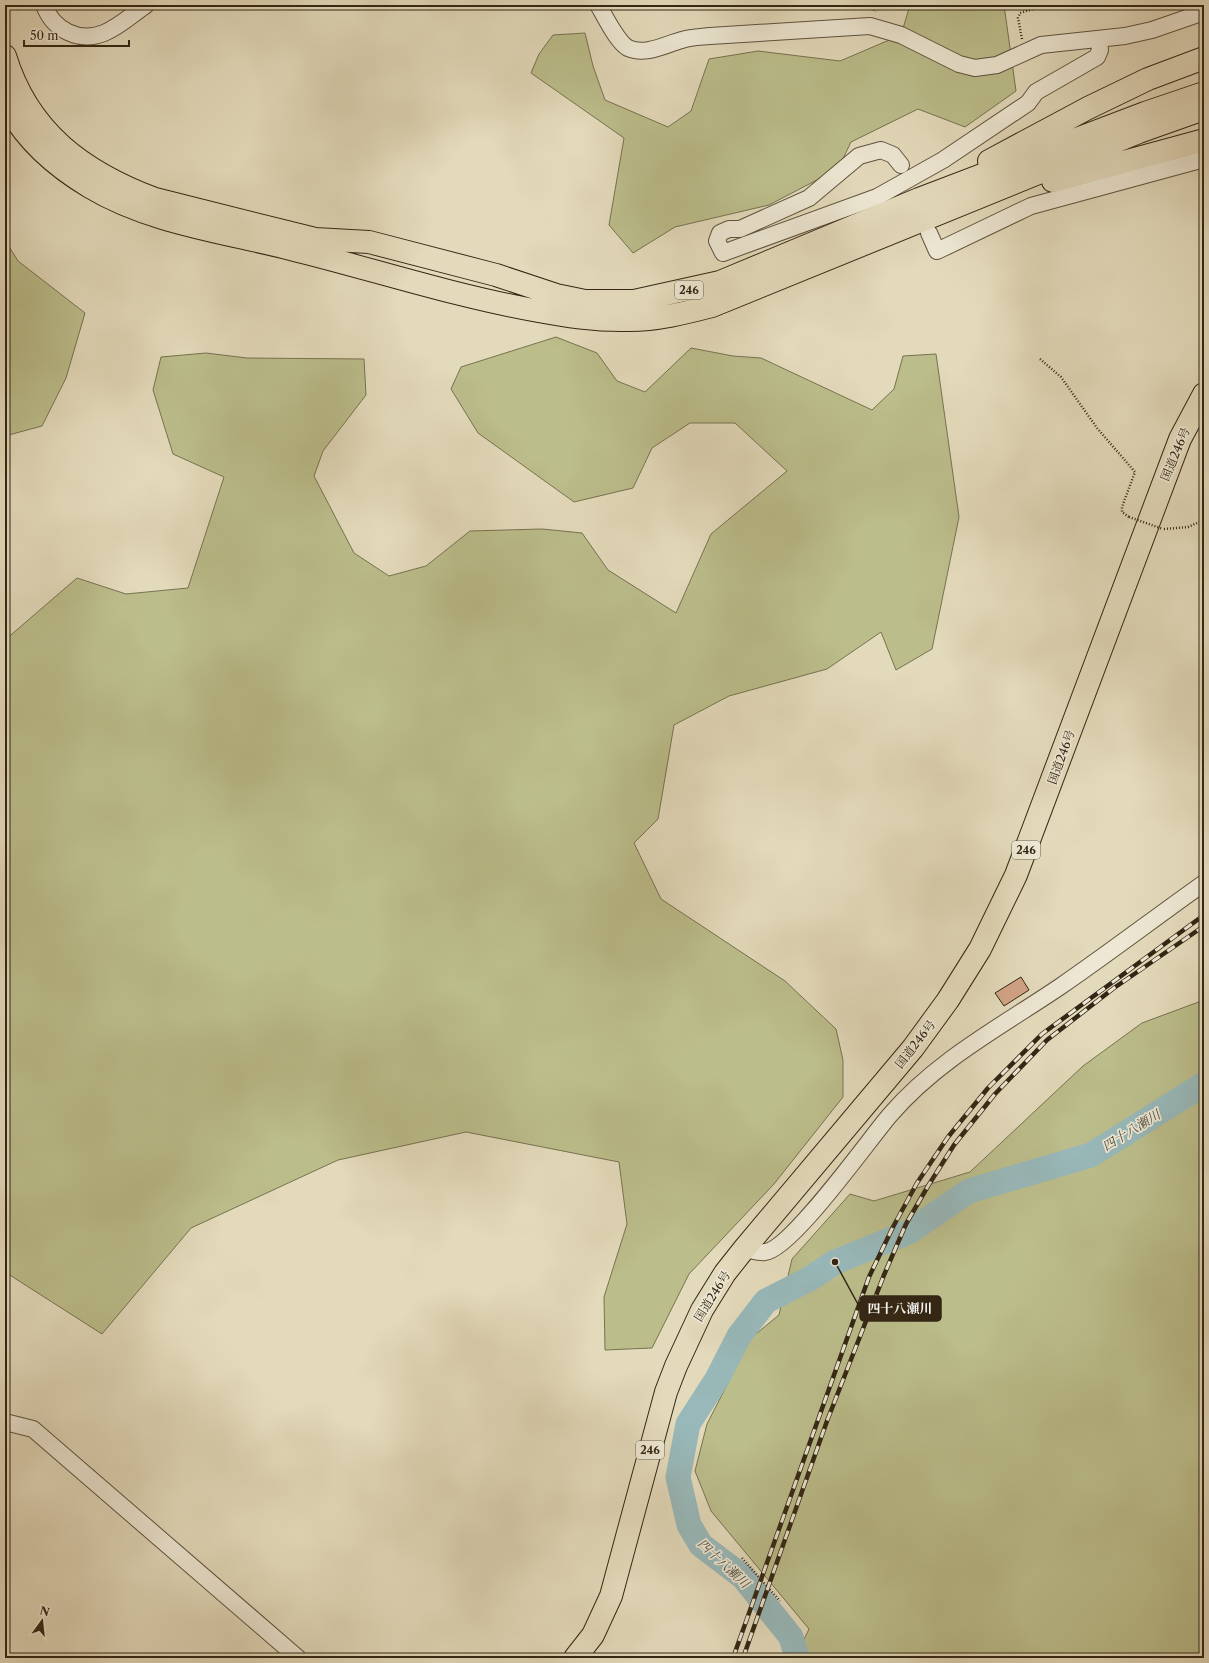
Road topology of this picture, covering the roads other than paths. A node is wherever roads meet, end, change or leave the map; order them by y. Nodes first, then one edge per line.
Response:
1 (44, 5) edge
2 (146, 5) edge
3 (598, 5) edge
4 (1204, 12) edge
5 (1099, 40) junction
6 (5, 56) edge
7 (1204, 58) edge
8 (1204, 93) edge
9 (5, 100) edge
10 (1204, 110) edge
11 (1204, 140) edge
12 (1204, 159) edge
13 (901, 166) dead end
14 (919, 199) junction
15 (930, 225) junction
16 (1204, 394) edge
17 (1204, 884) edge
18 (744, 1249) junction
19 (5, 1422) edge
20 (298, 1658) edge
21 (575, 1658) edge

1 - 2 street
3 - 5 street
4 - 5 street
5 - 13 street
6 - 14 highway, 246
7 - 14 highway
8 - 14 highway
9 - 15 highway
10 - 15 highway
11 - 15 highway
12 - 15 street
16 - 18 highway, 国道246号 / 246
17 - 18 street
18 - 21 highway, 国道246号 / 246
19 - 20 street

